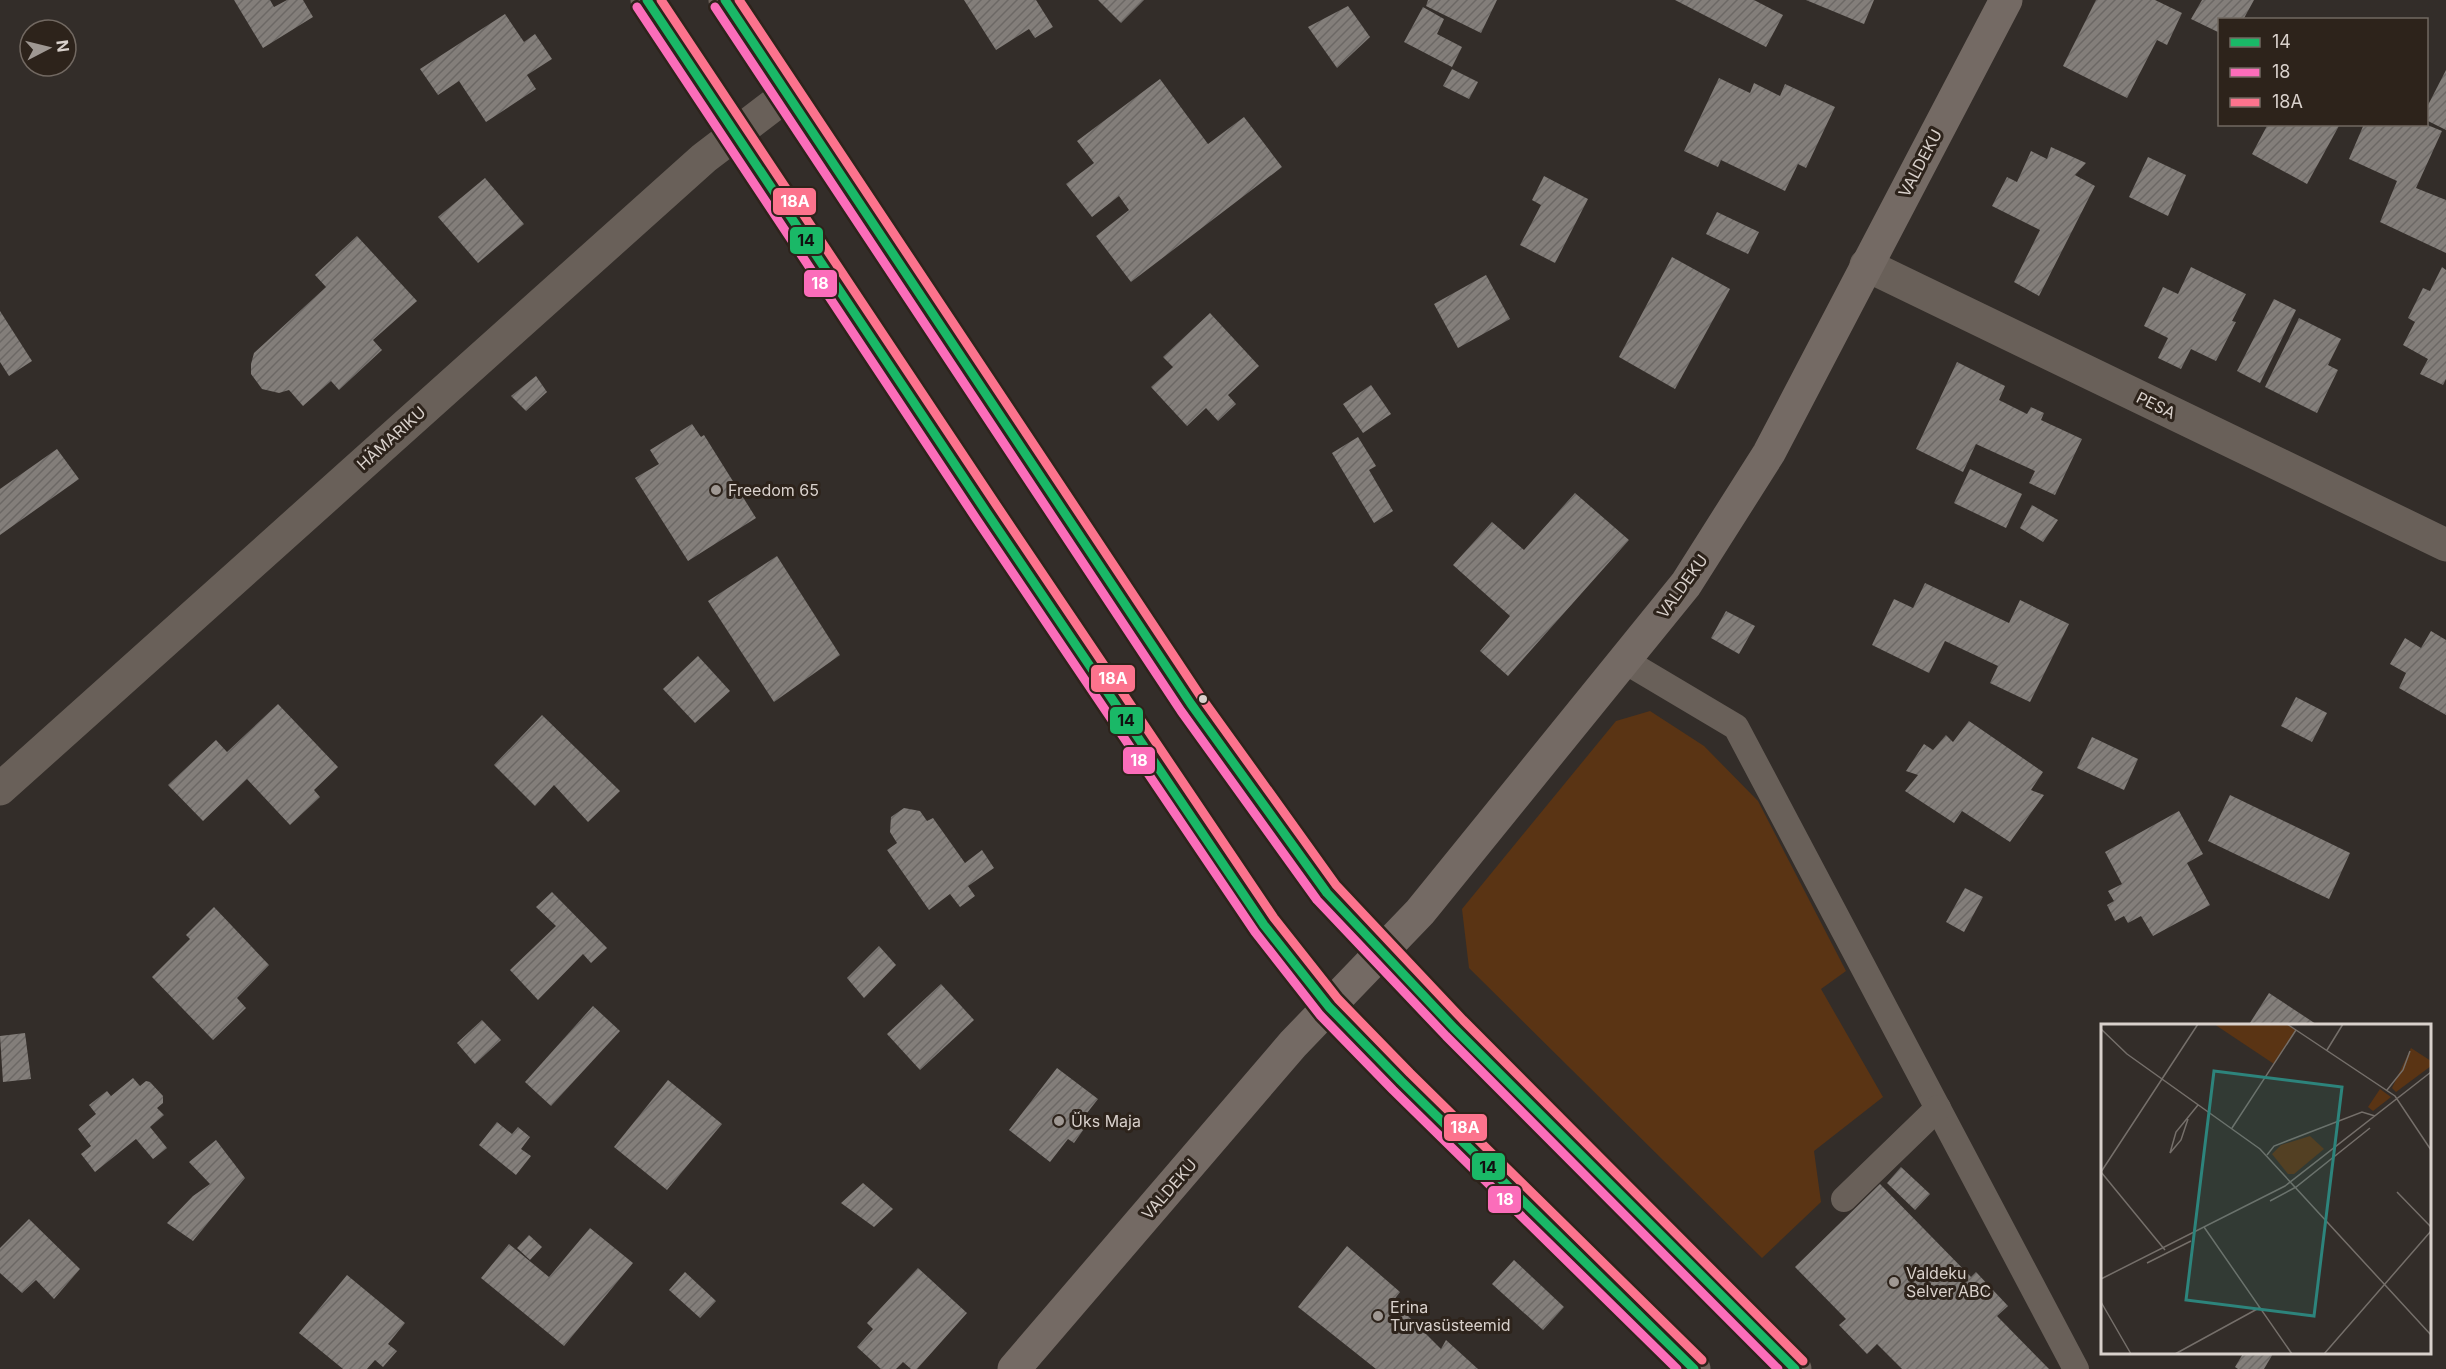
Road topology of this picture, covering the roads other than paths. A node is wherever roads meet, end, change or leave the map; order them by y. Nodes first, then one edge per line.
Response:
1 (646, 0) edge
2 (726, 0) edge
3 (2006, 0) edge
4 (788, 94) junction
5 (734, 134) junction
6 (1866, 265) junction
7 (2446, 545) edge
8 (1625, 661) junction
9 (4, 776) edge
10 (1382, 954) junction
11 (1329, 1007) junction
12 (1938, 1108) junction
13 (1844, 1199) dead end
14 (1014, 1369) edge
15 (1694, 1369) edge
16 (1795, 1369) edge
17 (2076, 1369) edge

1 - 5 highway
2 - 4 highway
3 - 6 street, VALDEKU
4 - 5 street, HÄMARIKU
4 - 10 highway
5 - 9 street, HÄMARIKU
5 - 11 highway
6 - 7 street, PESA
6 - 8 street, VALDEKU
8 - 10 street, VALDEKU
8 - 12 lane
10 - 11 street, VALDEKU
10 - 16 highway
11 - 14 street, VALDEKU
11 - 15 highway
12 - 13 lane
12 - 17 lane

